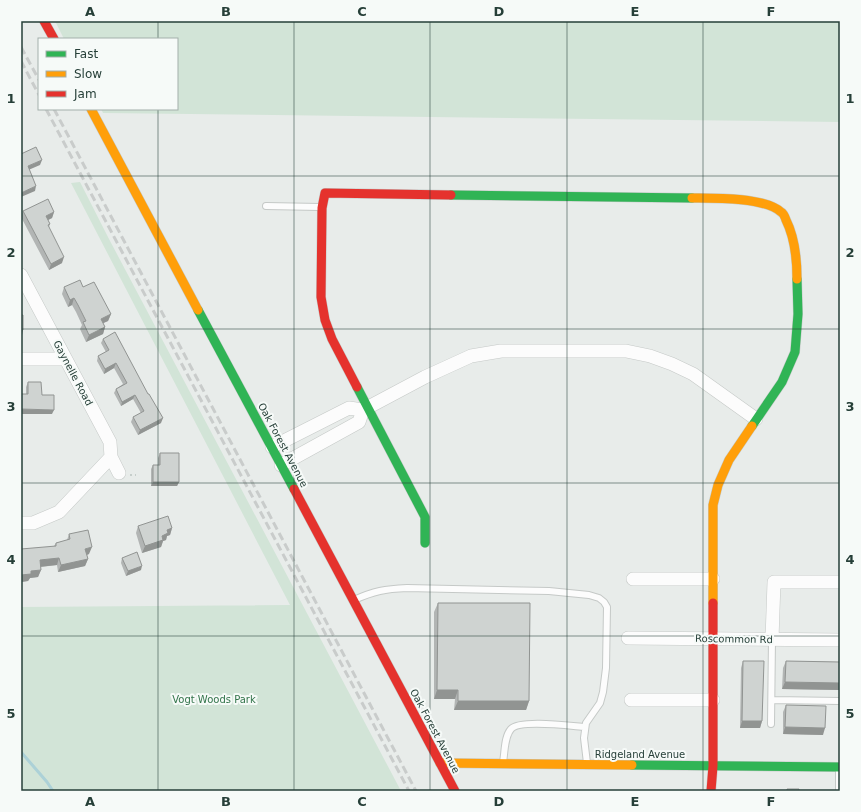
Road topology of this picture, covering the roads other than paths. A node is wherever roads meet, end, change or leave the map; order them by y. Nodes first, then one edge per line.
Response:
1 (44, 21) edge
2 (53, 38) edge
3 (92, 110) edge
4 (266, 206) dead end
5 (322, 208) junction
6 (21, 275) edge
7 (21, 359) edge
8 (65, 359) junction
9 (365, 408) junction
10 (756, 419) junction
11 (272, 447) junction
12 (111, 457) junction
13 (281, 465) junction
14 (119, 473) dead end
15 (21, 523) edge
16 (425, 543) dead end
17 (633, 579) dead end
18 (713, 579) junction
19 (840, 582) edge
20 (353, 600) junction
21 (628, 638) dead end
22 (713, 639) junction
23 (772, 639) junction
24 (840, 640) edge
25 (632, 700) dead end
26 (713, 700) junction
27 (772, 700) junction
28 (840, 701) edge
29 (771, 724) dead end
30 (585, 727) junction
31 (440, 763) junction
32 (503, 764) junction
33 (587, 765) junction
34 (713, 766) junction
35 (840, 767) edge
36 (455, 791) edge
37 (711, 791) edge
38 (839, 791) edge

1 - 2 street
3 - 11 street, Oak Forest Avenue
4 - 5 lane
5 - 9 street
5 - 10 street
6 - 8 street, Gaynelle Road
7 - 8 street
8 - 12 street, Gaynelle Road
9 - 10 street
9 - 11 street
9 - 13 street
9 - 16 street
10 - 18 street
11 - 13 street, Oak Forest Avenue
12 - 14 street, Gaynelle Road
12 - 15 street
13 - 20 street, Oak Forest Avenue
17 - 18 street
18 - 22 street
19 - 23 street
20 - 30 lane
20 - 31 street, Oak Forest Avenue
21 - 22 street, Roscommon Rd
22 - 23 street, Roscommon Rd
22 - 26 street
23 - 24 street, Roscommon Rd
23 - 27 lane
25 - 26 street
26 - 34 street
27 - 28 lane
27 - 29 lane
30 - 32 lane
30 - 33 lane
31 - 32 street, Ridgeland Avenue
31 - 36 street, Oak Forest Avenue
32 - 33 street, Ridgeland Avenue
33 - 34 street, Ridgeland Avenue
34 - 35 street, Ridgeland Avenue
34 - 37 street
35 - 38 lane

